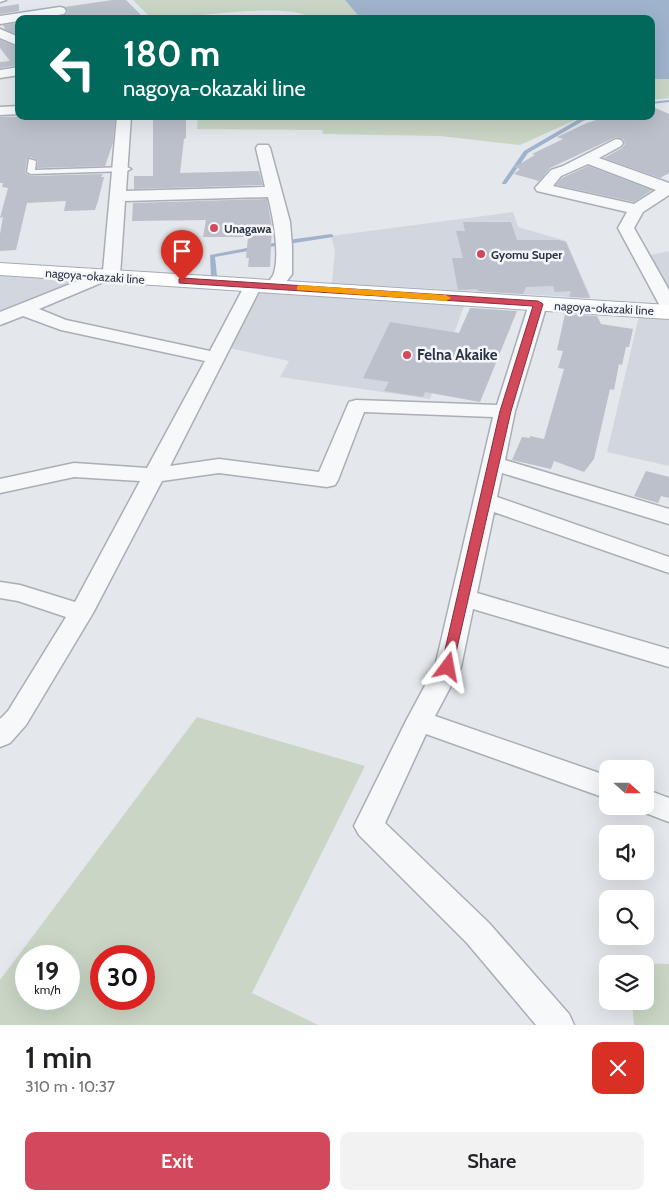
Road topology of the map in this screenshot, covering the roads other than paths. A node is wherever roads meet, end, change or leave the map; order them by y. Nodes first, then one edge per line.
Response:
1 (46, 0) edge
2 (60, 11) junction
3 (33, 15) edge
4 (66, 15) edge
5 (15, 18) edge
6 (0, 20) edge
7 (0, 33) edge
8 (15, 40) edge
9 (15, 72) edge
10 (0, 74) edge
11 (15, 110) edge
12 (0, 111) edge
13 (124, 120) edge
14 (616, 143) dead end
15 (263, 148) dead end
16 (587, 159) junction
17 (32, 160) dead end
18 (123, 169) junction
19 (668, 188) edge
20 (273, 192) junction
21 (117, 196) junction
22 (637, 209) junction
23 (0, 270) edge
24 (107, 276) junction
25 (263, 286) junction
26 (538, 304) junction
27 (669, 306) edge
28 (23, 310) junction
29 (669, 312) edge
30 (0, 319) edge
31 (216, 358) junction
32 (506, 411) junction
33 (493, 463) junction
34 (155, 475) junction
35 (0, 486) edge
36 (485, 501) junction
37 (669, 517) edge
38 (669, 565) edge
39 (0, 590) edge
40 (464, 598) junction
41 (81, 613) junction
42 (669, 658) edge
43 (419, 721) junction
44 (0, 736) edge
45 (599, 785) edge
46 (654, 804) edge
47 (669, 810) edge
48 (557, 1025) edge

1 - 2 street
2 - 3 street
2 - 4 street
5 - 6 street
7 - 8 street
9 - 10 street
11 - 12 street
13 - 18 street
14 - 16 street
15 - 20 street
16 - 19 street
16 - 22 street
17 - 18 lane
18 - 21 street
19 - 22 street
20 - 21 street
20 - 25 street
21 - 24 street
22 - 27 street
23 - 24 main road, nagoya-okazaki line
24 - 25 main road, nagoya-okazaki line
24 - 28 street
25 - 26 main road, nagoya-okazaki line
25 - 31 street
26 - 29 main road, nagoya-okazaki line
26 - 32 street
28 - 30 street
28 - 31 street
31 - 34 street
32 - 33 street
32 - 34 street
33 - 36 street
33 - 37 street
34 - 35 street
34 - 41 street
36 - 38 street
36 - 40 street
39 - 41 street
40 - 42 street
40 - 43 street
41 - 44 street
43 - 45 street
43 - 48 street
46 - 47 street

